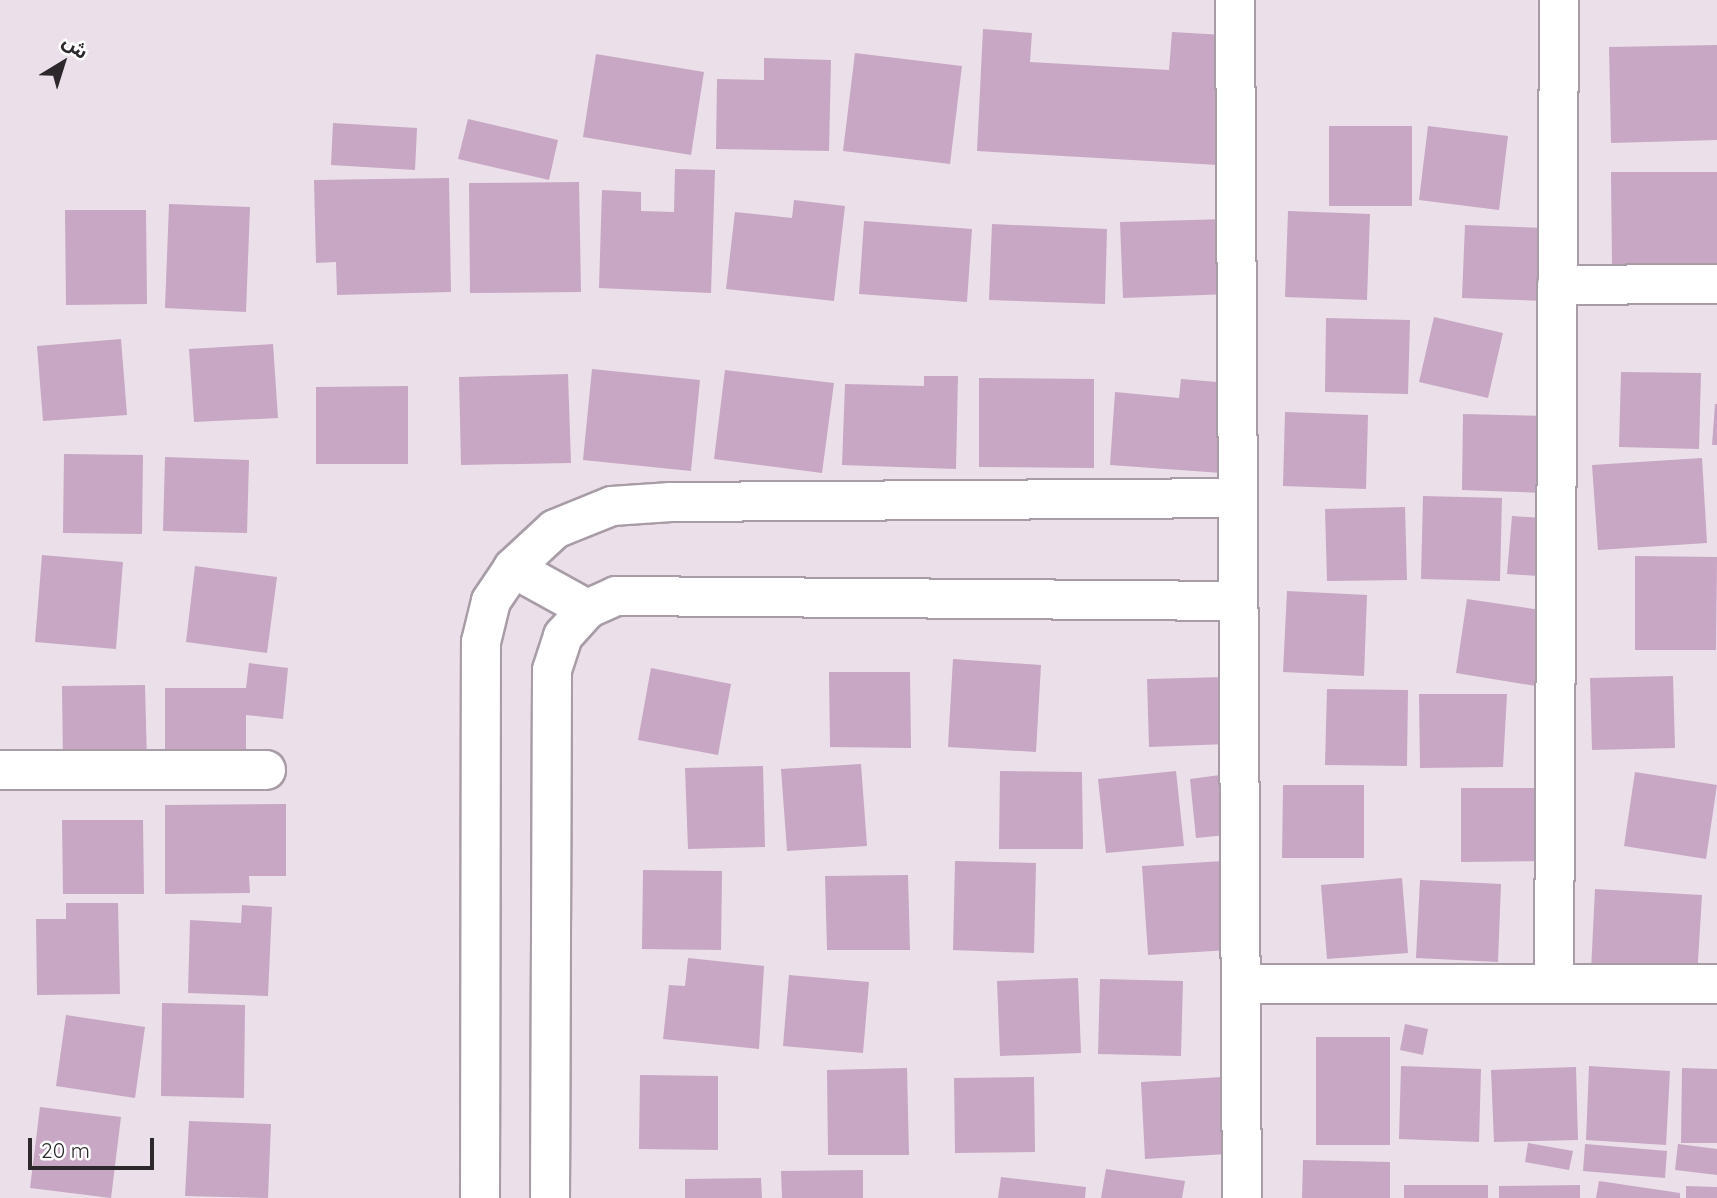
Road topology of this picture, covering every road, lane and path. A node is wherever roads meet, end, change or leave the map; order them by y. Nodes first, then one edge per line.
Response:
1 (1235, 0) edge
2 (1559, 0) edge
3 (1717, 284) edge
4 (1557, 285) junction
5 (1238, 498) junction
6 (513, 568) junction
7 (1238, 601) junction
8 (587, 609) junction
9 (0, 770) edge
10 (266, 771) dead end
11 (1554, 982) junction
12 (1241, 984) junction
13 (1717, 984) edge
14 (480, 1198) edge
15 (550, 1198) edge
16 (1242, 1198) edge

1 - 5 street
2 - 4 street
3 - 4 street
4 - 11 street
5 - 6 street
5 - 7 street
6 - 8 street
6 - 14 street
7 - 8 street
7 - 12 street
8 - 15 street
9 - 10 street
11 - 12 street
11 - 13 street
12 - 16 street

